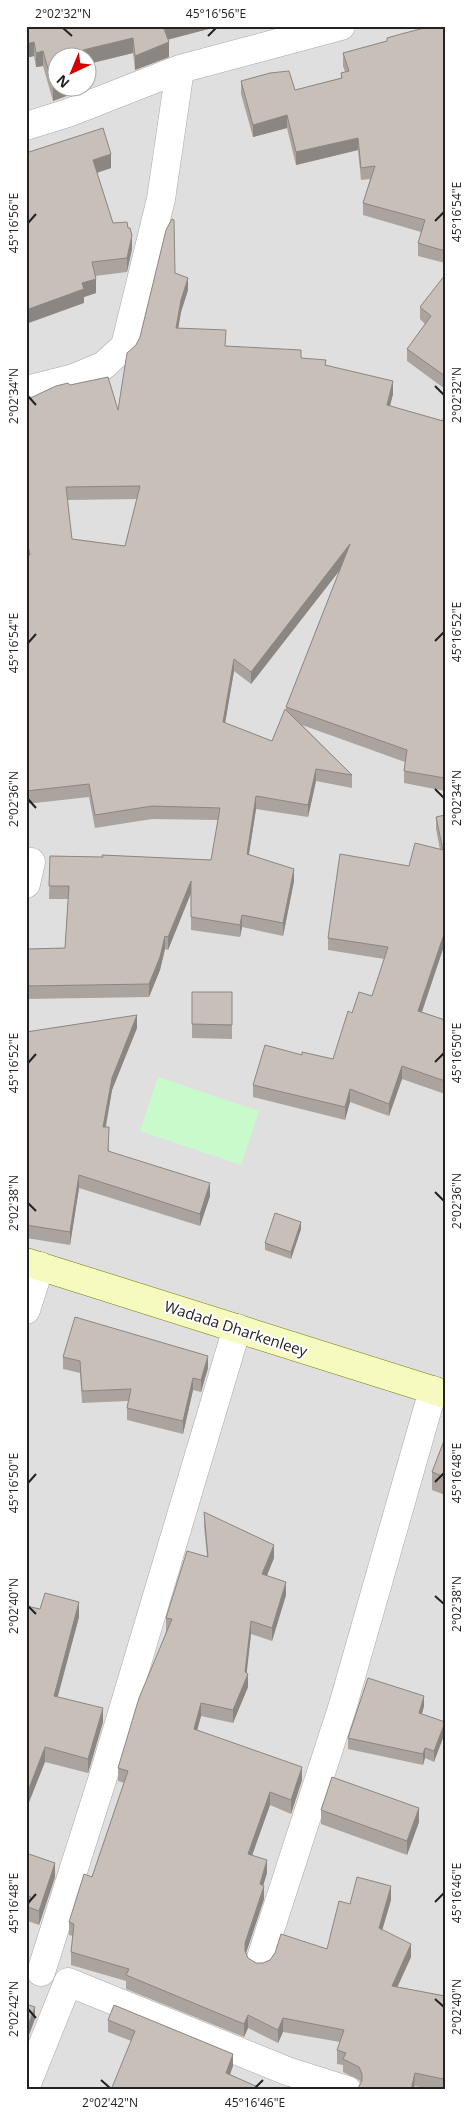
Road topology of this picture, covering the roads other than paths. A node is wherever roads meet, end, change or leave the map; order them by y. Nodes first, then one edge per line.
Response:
1 (341, 26) edge
2 (180, 69) junction
3 (26, 126) edge
4 (26, 390) edge
5 (33, 1264) edge
6 (26, 1310) edge
7 (237, 1328) junction
8 (439, 1392) edge
9 (260, 1961) edge
10 (33, 1969) edge
11 (68, 1982) junction
12 (284, 2080) edge
13 (26, 2086) edge
14 (347, 2090) edge

1 - 2 street
2 - 3 street
2 - 4 street
5 - 6 street
5 - 7 main road, Wadada Dharkenleey
7 - 8 main road, Wadada Dharkenleey
7 - 10 street
8 - 9 street
10 - 11 street
11 - 12 street
11 - 13 street
12 - 14 street

